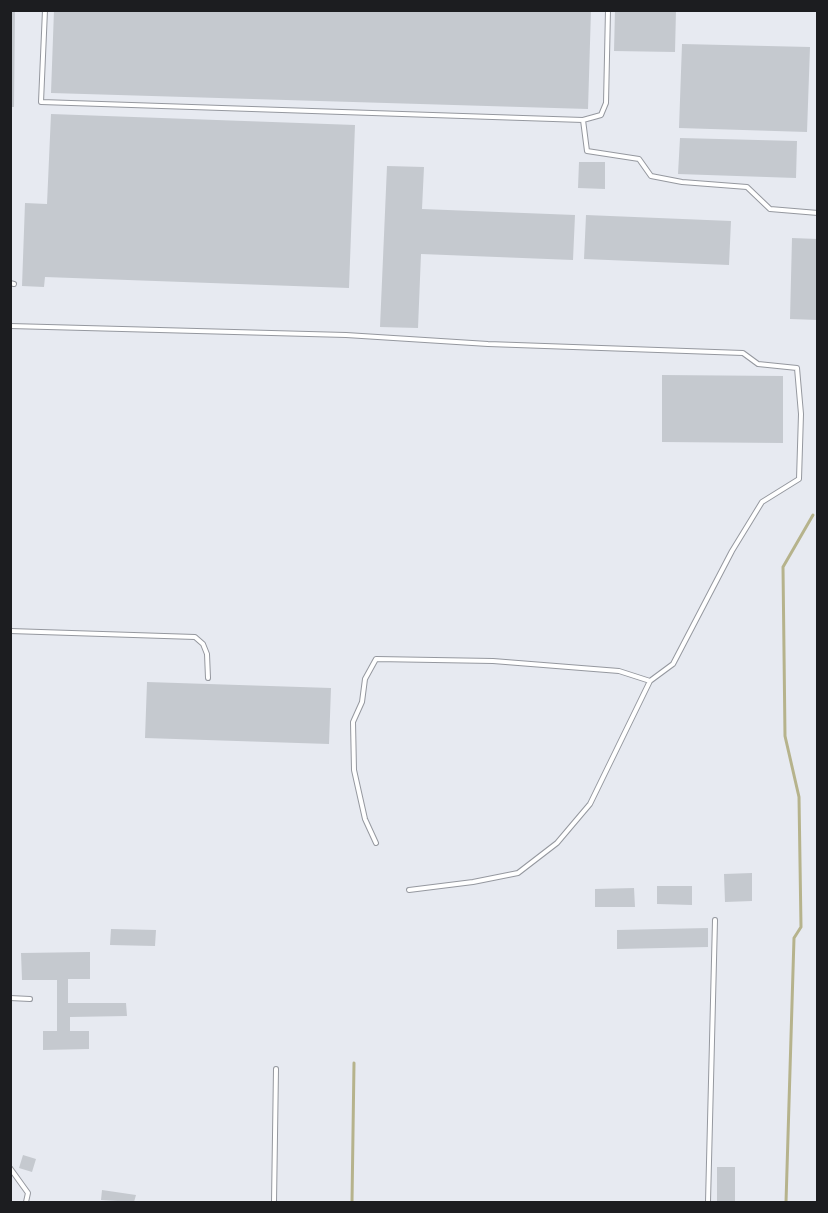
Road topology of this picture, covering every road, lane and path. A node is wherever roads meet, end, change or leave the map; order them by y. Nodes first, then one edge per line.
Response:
1 (45, 10) edge
2 (608, 10) edge
3 (583, 120) junction
4 (818, 213) edge
5 (10, 326) edge
6 (10, 631) edge
7 (208, 678) dead end
8 (650, 681) junction
9 (376, 843) dead end
10 (409, 890) dead end
11 (715, 920) dead end
12 (10, 998) edge
13 (30, 999) dead end
14 (276, 1069) dead end
15 (10, 1168) edge
16 (26, 1203) edge
17 (274, 1203) edge
18 (708, 1203) edge

1 - 3 lane
2 - 3 lane
3 - 4 lane
5 - 8 lane
6 - 7 lane
8 - 9 lane
8 - 10 lane
11 - 18 lane
12 - 13 lane
14 - 17 lane
15 - 16 lane

